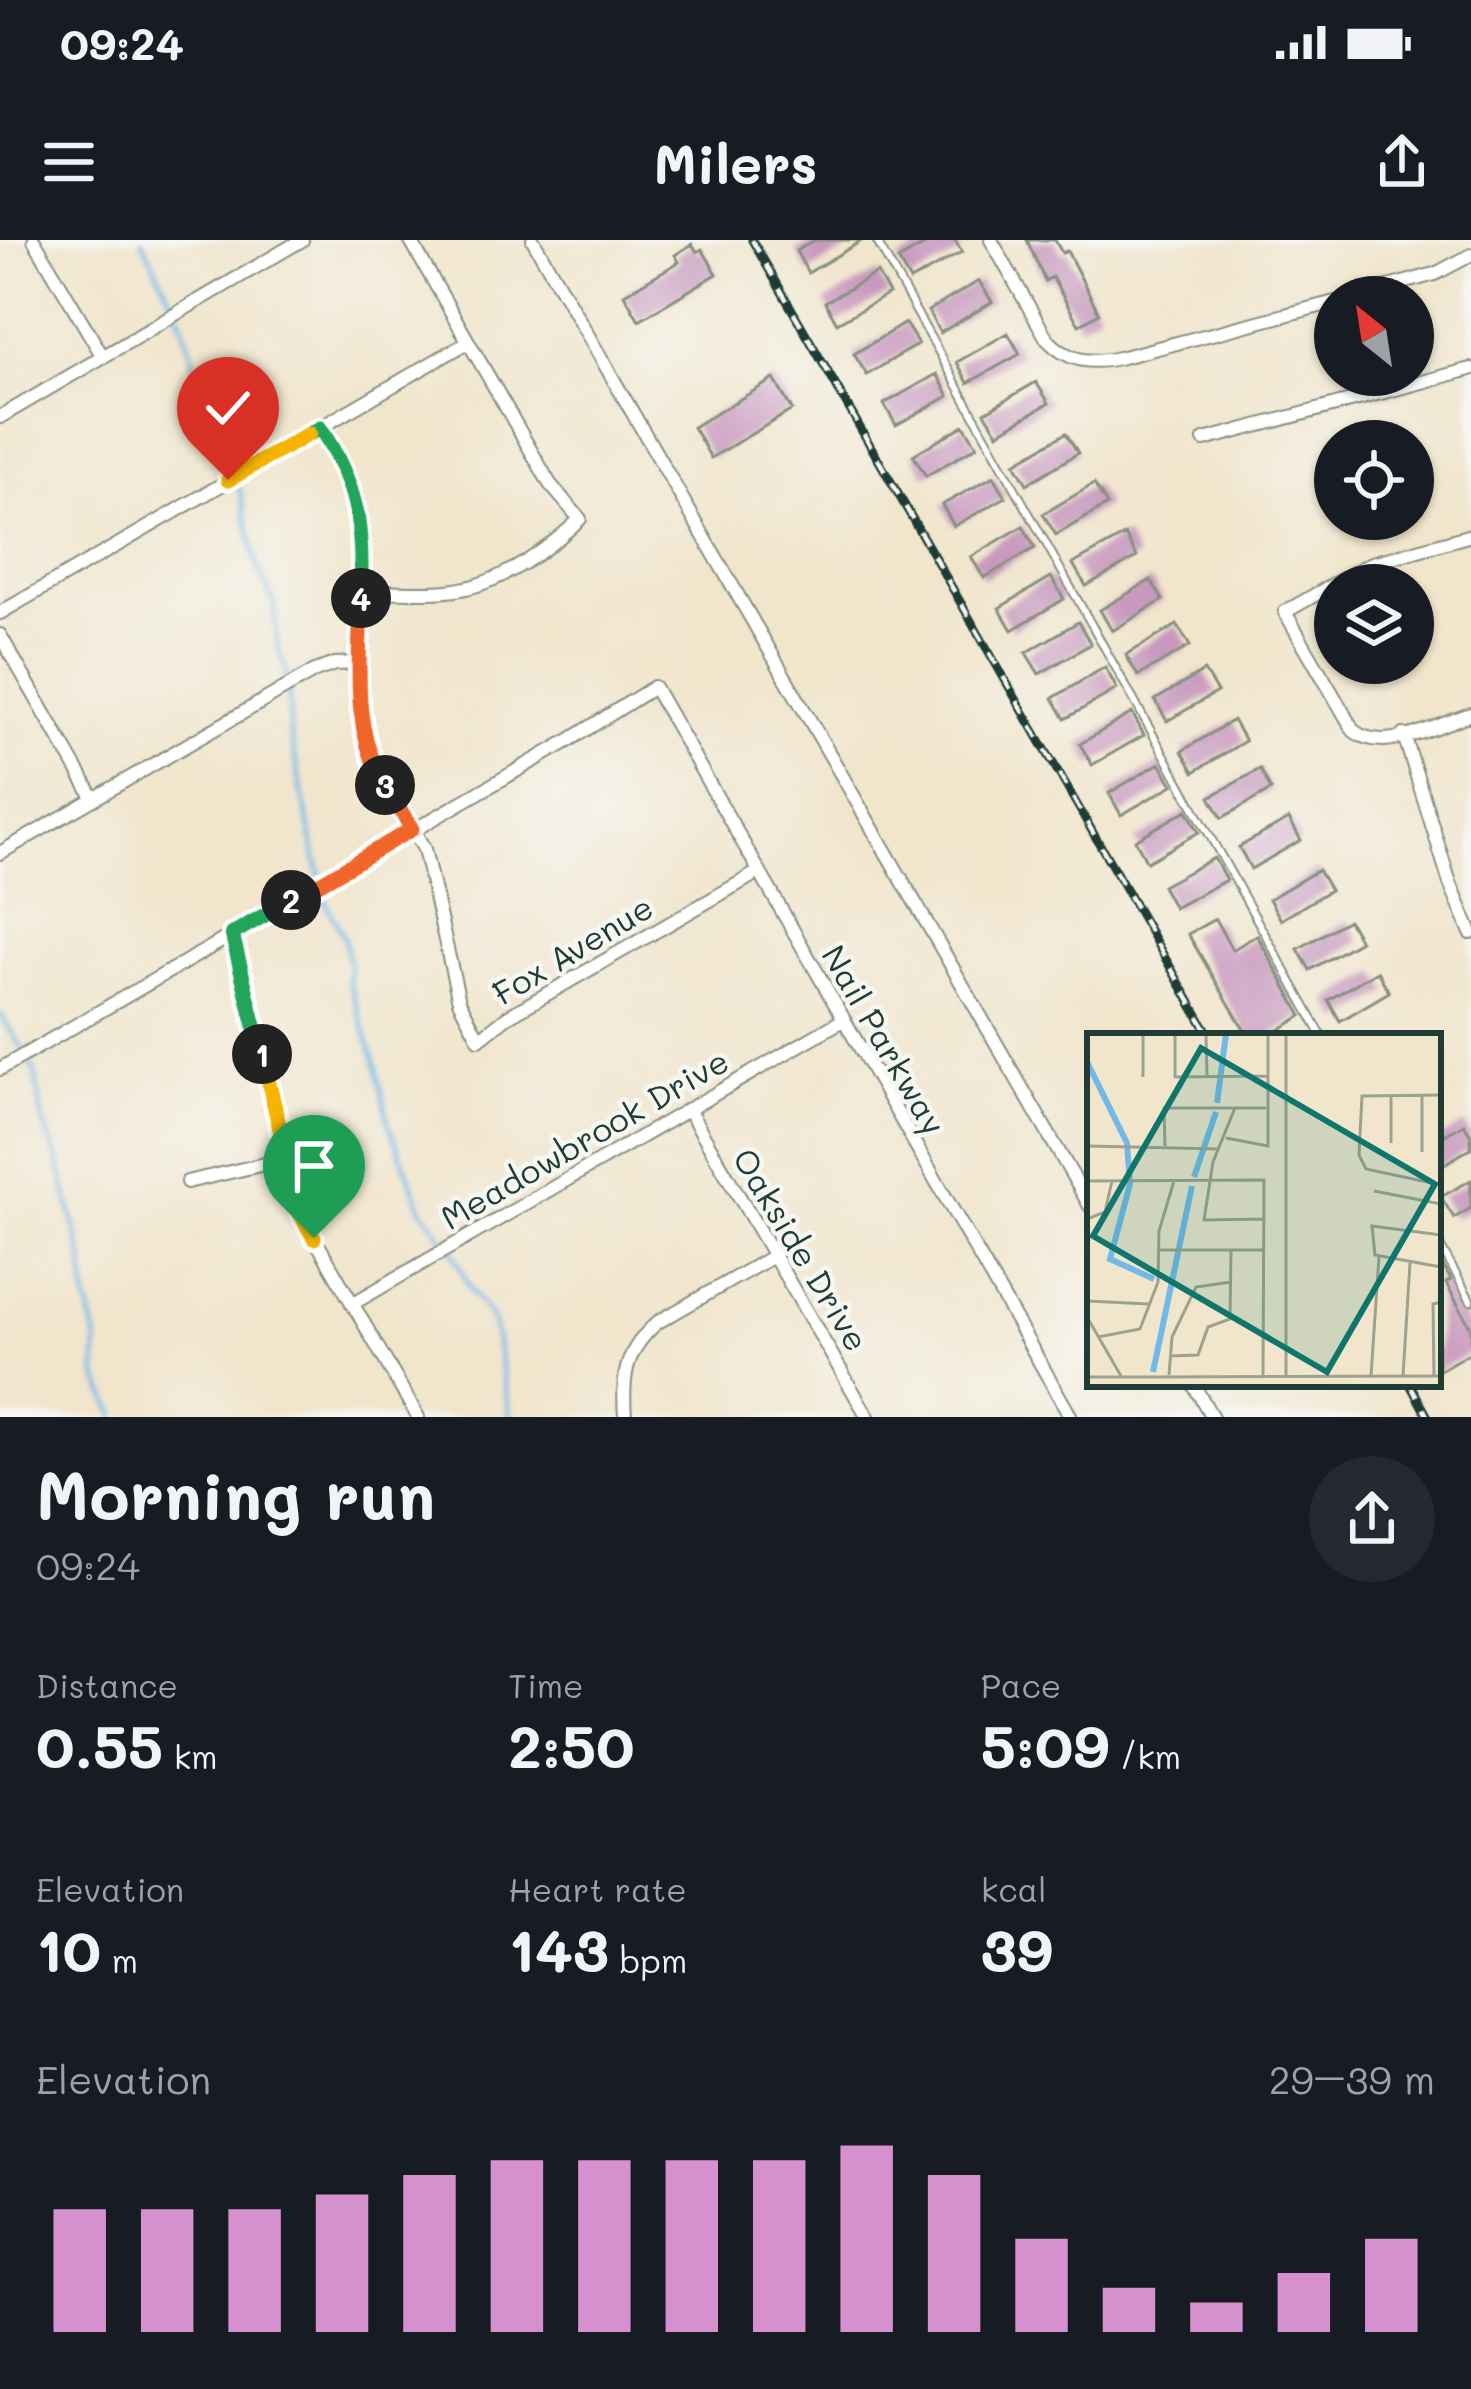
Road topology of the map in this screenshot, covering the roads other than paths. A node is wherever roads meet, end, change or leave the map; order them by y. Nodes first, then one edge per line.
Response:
1 (34, 240) edge
2 (302, 240) edge
3 (430, 240) edge
4 (532, 240) edge
5 (876, 240) edge
6 (991, 240) edge
7 (412, 244) edge
8 (1471, 255) edge
9 (1428, 276) edge
10 (1314, 307) edge
11 (468, 342) junction
12 (104, 357) junction
13 (1471, 369) edge
14 (0, 417) edge
15 (320, 428) junction
16 (1204, 440) dead end
17 (1471, 535) edge
18 (361, 592) junction
19 (0, 613) edge
20 (0, 635) edge
21 (360, 663) junction
22 (1471, 714) edge
23 (1404, 735) junction
24 (94, 799) junction
25 (412, 829) junction
26 (0, 853) edge
27 (757, 873) junction
28 (1471, 933) edge
29 (232, 934) junction
30 (843, 1020) junction
31 (1320, 1033) edge
32 (0, 1069) edge
33 (688, 1109) junction
34 (286, 1159) junction
35 (187, 1182) dead end
36 (1087, 1201) edge
37 (1441, 1247) edge
38 (775, 1255) junction
39 (1471, 1300) edge
40 (352, 1304) junction
41 (1195, 1387) edge
42 (418, 1417) edge
43 (625, 1417) edge
44 (868, 1417) edge
45 (1071, 1417) edge
46 (1212, 1417) edge

1 - 12 street
2 - 12 street
3 - 7 street
4 - 36 street
5 - 31 lane
6 - 10 street
7 - 11 street
8 - 9 street
11 - 15 street
11 - 18 street
12 - 14 street
13 - 16 street
15 - 18 street, Fox Avenue
15 - 19 street
17 - 23 street
18 - 21 street, Fox Avenue
20 - 24 street
21 - 24 street
21 - 25 street, Fox Avenue
22 - 23 street
23 - 28 street
24 - 26 street
25 - 27 street, Nail Parkway
25 - 27 street, Fox Avenue
25 - 29 street
27 - 30 street, Nail Parkway
29 - 32 street
29 - 34 street
30 - 33 street, Meadowbrook Drive
30 - 45 street, Nail Parkway
33 - 38 street, Oakside Drive
33 - 40 street, Meadowbrook Drive
34 - 35 street
34 - 40 street
37 - 39 lane
38 - 43 street
38 - 44 street, Oakside Drive
40 - 42 street
41 - 46 street

